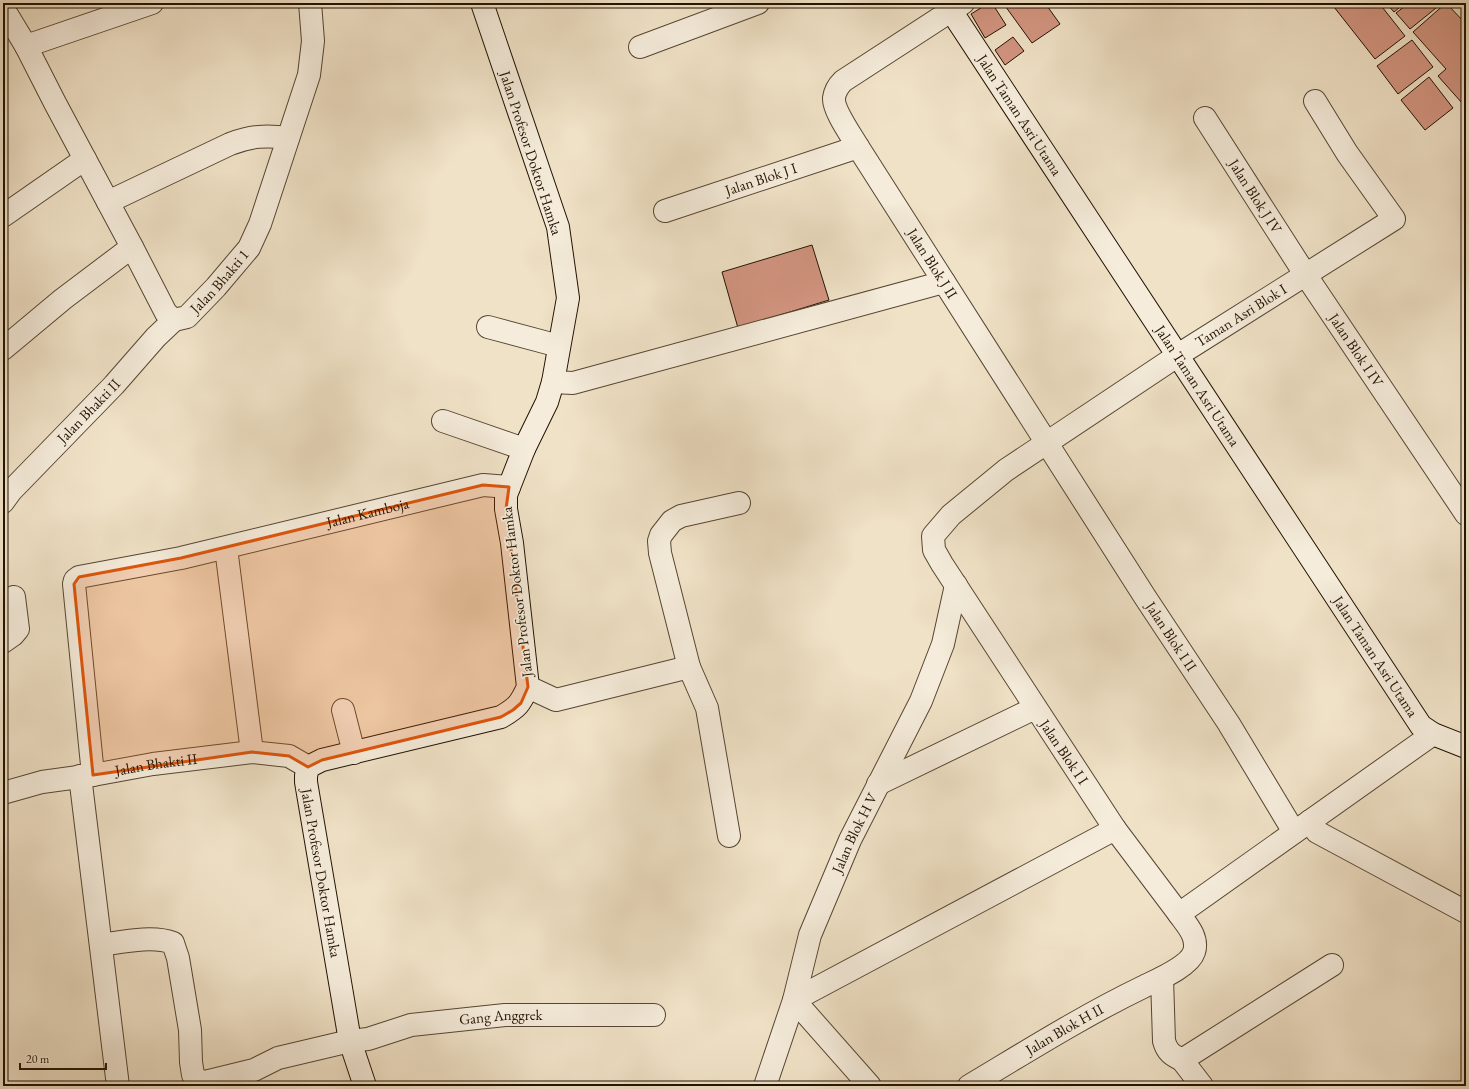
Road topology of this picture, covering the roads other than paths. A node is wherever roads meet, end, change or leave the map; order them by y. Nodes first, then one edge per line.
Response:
1 (152, 3) edge
2 (310, 3) edge
3 (482, 3) edge
4 (758, 3) edge
5 (953, 5) edge
6 (3, 8) edge
7 (26, 46) junction
8 (640, 47) dead end
9 (1315, 101) dead end
10 (1205, 118) dead end
11 (288, 138) junction
12 (858, 147) junction
13 (85, 159) junction
14 (108, 202) junction
15 (665, 211) dead end
16 (3, 216) edge
17 (132, 247) junction
18 (1304, 274) junction
19 (944, 282) junction
20 (174, 320) junction
21 (488, 328) dead end
22 (559, 346) junction
23 (3, 349) edge
24 (1177, 356) junction
25 (553, 382) junction
26 (443, 421) dead end
27 (1047, 443) junction
28 (524, 449) junction
29 (509, 487) junction
30 (3, 502) edge
31 (740, 503) dead end
32 (1466, 514) edge
33 (226, 548) junction
34 (956, 585) junction
35 (14, 597) dead end
36 (3, 642) edge
37 (689, 667) junction
38 (528, 687) junction
39 (1035, 708) junction
40 (343, 710) dead end
41 (1433, 734) junction
42 (1466, 747) edge
43 (252, 752) junction
44 (354, 753) junction
45 (308, 767) junction
46 (86, 776) junction
47 (878, 784) junction
48 (3, 792) edge
49 (1302, 826) junction
50 (1115, 829) junction
51 (729, 836) dead end
52 (1466, 912) edge
53 (1179, 914) junction
54 (101, 945) junction
55 (1332, 965) dead end
56 (1162, 978) junction
57 (794, 1000) junction
58 (654, 1015) dead end
59 (350, 1041) junction
60 (1182, 1060) junction
61 (118, 1086) edge
62 (364, 1086) edge
63 (765, 1086) edge
64 (870, 1086) edge
65 (969, 1086) edge
66 (1202, 1086) edge

1 - 7 street
2 - 11 street, Jalan Bhakti 1
3 - 22 street, Jalan Profesor Doktor Hamka
4 - 8 street
5 - 12 street, Jalan Blok J II
5 - 24 street, Jalan Taman Asri Utama
6 - 7 street, Jalan Bhakti 1
7 - 13 street, Jalan Bhakti 1
9 - 18 street
10 - 18 street, Jalan Blok J IV
11 - 14 street
11 - 20 street, Jalan Bhakti 1
12 - 15 street, Jalan Blok J I
12 - 19 street, Jalan Blok J II
13 - 14 street, Jalan Bhakti 1
13 - 16 street
14 - 17 street, Jalan Bhakti 1
17 - 20 street, Jalan Bhakti 1
17 - 23 street
18 - 24 street, Taman Asri Blok I
18 - 32 street, Jalan Blok I IV
19 - 25 street
19 - 27 street, Jalan Blok J II
20 - 30 street, Jalan Bhakti II
21 - 22 street
22 - 25 street, Jalan Profesor Doktor Hamka
24 - 27 street, Taman Asri Blok I
24 - 41 street, Jalan Taman Asri Utama
25 - 28 street, Jalan Profesor Doktor Hamka
26 - 28 street
27 - 34 street, Jalan Blok I I
27 - 49 street, Jalan Blok I II
28 - 29 street, Jalan Profesor Doktor Hamka
29 - 33 street, Jalan Kamboja
29 - 38 street, Jalan Profesor Doktor Hamka
31 - 37 street
33 - 43 street
33 - 46 street, Jalan Kamboja
34 - 39 street, Jalan Blok I I
34 - 47 street, Jalan Blok H V
35 - 36 street
37 - 38 street
37 - 51 street
38 - 44 street, Jalan Profesor Doktor Hamka
39 - 47 street
39 - 50 street, Jalan Blok I I
40 - 44 street
41 - 42 street, Jalan Taman Asri Utama
41 - 49 street
43 - 45 street, Jalan Bhakti II
43 - 46 street, Jalan Bhakti II
44 - 45 street, Jalan Profesor Doktor Hamka
45 - 59 street, Jalan Profesor Doktor Hamka
46 - 48 street, Jalan Bhakti II
46 - 54 street
47 - 57 street, Jalan Blok H V
49 - 52 street, Jalan Blok I II
49 - 53 street
50 - 53 street, Jalan Blok I I
50 - 57 street
53 - 56 street, Jalan Blok H II
54 - 59 street, Gang Anggrek
54 - 61 street
55 - 60 street
56 - 60 street
56 - 65 street, Jalan Blok H II
57 - 63 street, Jalan Blok H V
57 - 64 street
58 - 59 street, Gang Anggrek
59 - 62 street, Jalan Profesor Doktor Hamka
60 - 66 street

